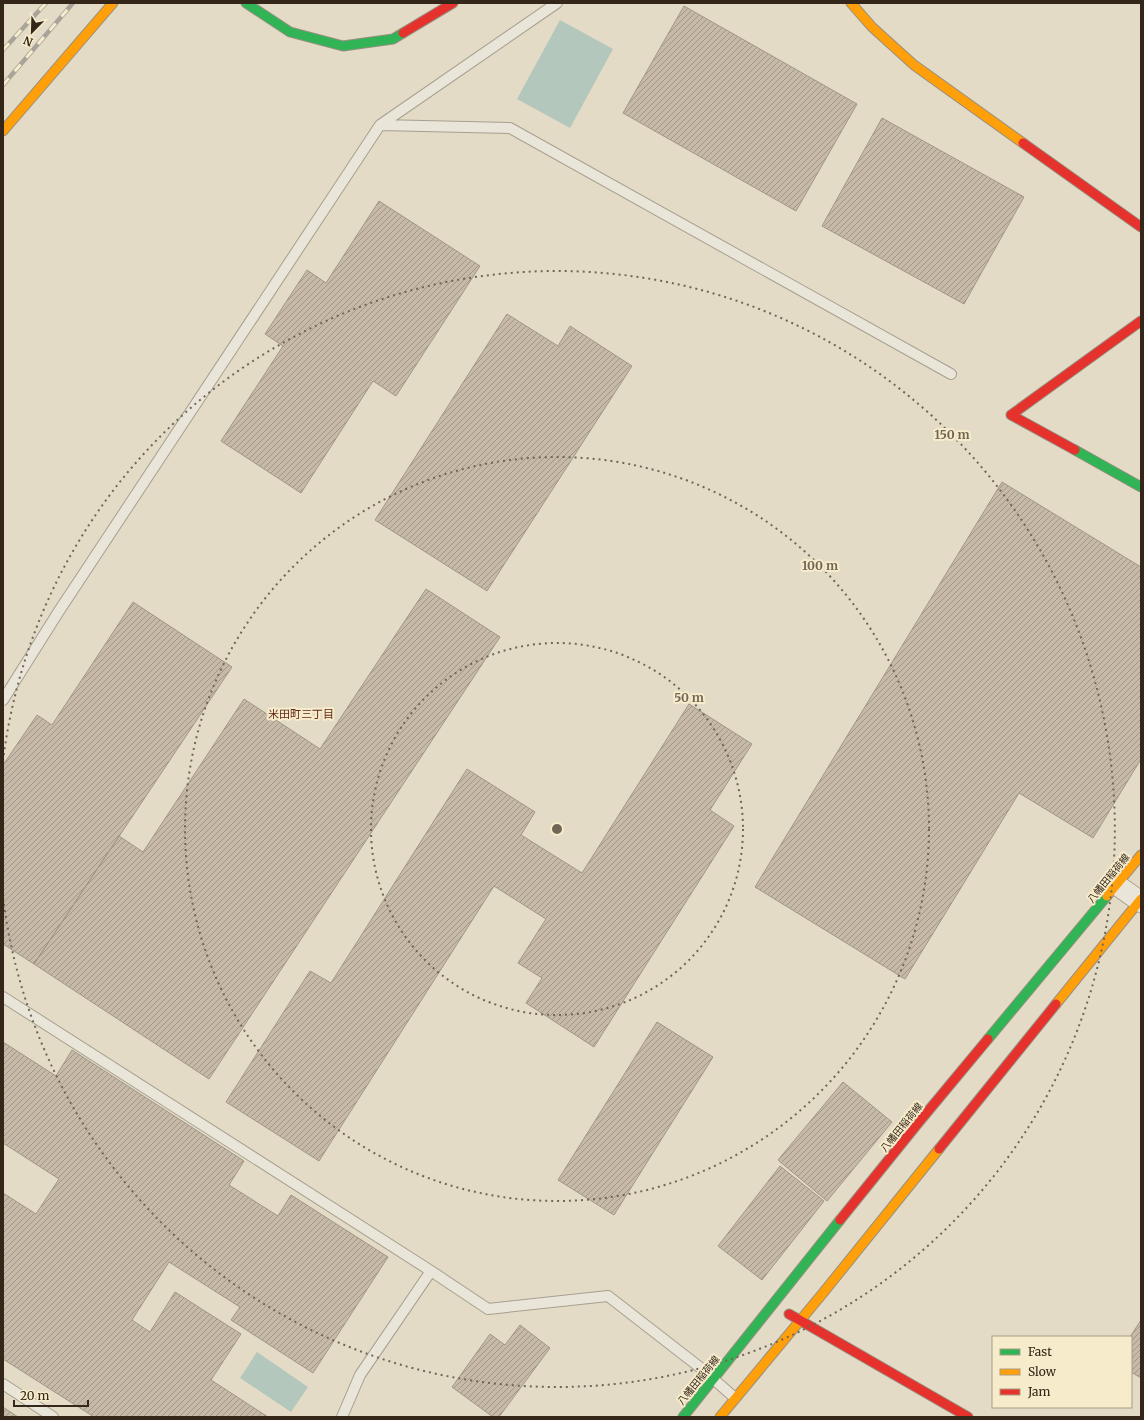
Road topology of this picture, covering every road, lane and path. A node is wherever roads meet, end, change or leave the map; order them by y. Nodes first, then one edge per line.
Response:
1 (113, 3) edge
2 (246, 3) edge
3 (453, 3) edge
4 (557, 3) edge
5 (851, 3) edge
6 (380, 125) junction
7 (3, 132) edge
8 (1141, 227) edge
9 (1141, 321) edge
10 (952, 374) dead end
11 (1141, 487) edge
12 (3, 700) edge
13 (1141, 855) edge
14 (1117, 885) junction
15 (1140, 901) edge
16 (3, 997) edge
17 (431, 1271) junction
18 (773, 1304) junction
19 (800, 1320) junction
20 (713, 1379) junction
21 (3, 1384) edge
22 (735, 1398) junction
23 (53, 1417) edge
24 (342, 1417) edge
25 (683, 1417) edge
26 (720, 1417) edge
27 (968, 1417) edge

1 - 7 main road
2 - 3 main road
4 - 6 lane
5 - 8 main road
6 - 10 lane
6 - 12 lane
9 - 11 main road
13 - 14 main road, 八幡田稲荷線
14 - 15 street
14 - 18 main road, 八幡田稲荷線
15 - 19 main road
16 - 17 lane
17 - 20 lane
17 - 24 lane
18 - 19 main road
18 - 20 main road, 八幡田稲荷線
19 - 22 main road
19 - 27 main road
20 - 22 lane
20 - 25 main road, 八幡田稲荷線
21 - 23 lane
22 - 26 main road

